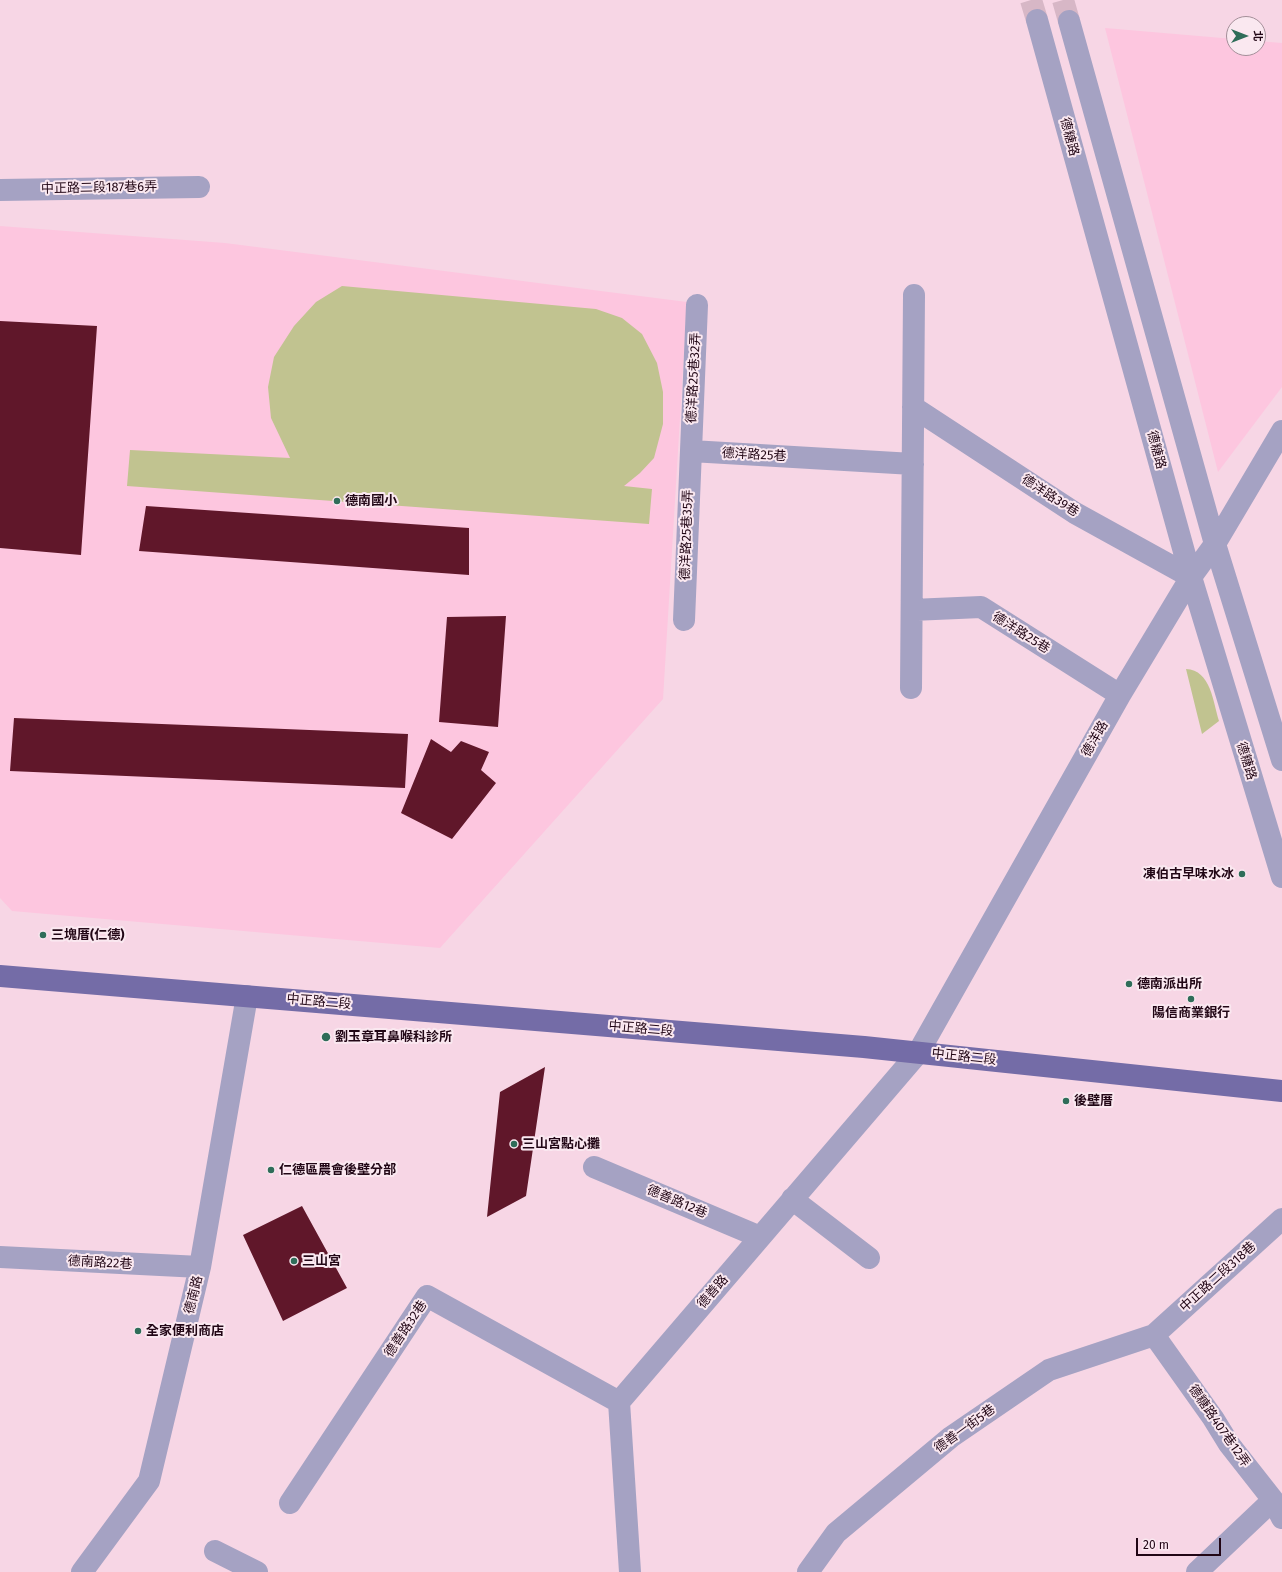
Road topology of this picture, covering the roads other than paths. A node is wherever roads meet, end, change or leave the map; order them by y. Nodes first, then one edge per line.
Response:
1 (1037, 20) tunnel mouth
2 (1069, 21) tunnel mouth
3 (199, 186) dead end
4 (0, 190) edge
5 (914, 295) dead end
6 (697, 305) dead end
7 (913, 407) junction
8 (1282, 431) edge
9 (691, 451) junction
10 (913, 464) junction
11 (1215, 544) junction
12 (1191, 577) junction
13 (912, 610) junction
14 (684, 620) dead end
15 (911, 688) dead end
16 (1120, 695) junction
17 (1282, 760) edge
18 (1282, 878) edge
19 (0, 976) edge
20 (247, 996) junction
21 (918, 1053) junction
22 (1282, 1091) edge
23 (594, 1167) dead end
24 (792, 1200) junction
25 (1282, 1219) edge
26 (760, 1237) junction
27 (869, 1258) dead end
28 (3, 1262) edge
29 (200, 1267) junction
30 (1154, 1335) junction
31 (619, 1402) junction
32 (290, 1503) dead end
33 (1278, 1509) edge
34 (215, 1551) dead end
35 (82, 1572) edge
36 (257, 1572) edge
37 (630, 1572) edge
38 (808, 1572) edge
39 (1197, 1572) edge

1 - 12 street, 德糖路
2 - 11 street
3 - 4 street, 中正路二段187巷6弄
5 - 7 street
6 - 9 street, 德洋路25巷32弄
7 - 10 street
7 - 12 street, 德洋路39巷
8 - 11 street, 德洋路
9 - 10 street, 德洋路25巷
9 - 14 street, 德洋路25巷35弄
10 - 13 street
11 - 12 street, 德洋路
11 - 17 street
12 - 16 street, 德洋路
12 - 18 street, 德糖路
13 - 15 street
13 - 16 street, 德洋路25巷
16 - 21 street, 德洋路
19 - 20 main road, 中正路二段
20 - 21 main road, 中正路二段
20 - 29 street, 德南路
21 - 22 main road, 中正路二段
21 - 24 street, 德善路
23 - 26 street, 德善路12巷
24 - 26 street, 德善路
24 - 27 street
25 - 30 street, 中正路二段318巷
26 - 31 street, 德善路
28 - 29 street, 德南路22巷
29 - 35 street, 德南路
30 - 33 street, 德糖路407巷12弄
30 - 38 street, 德善一街5巷
31 - 32 street, 德善路32巷
31 - 37 street
33 - 39 street
34 - 36 street

